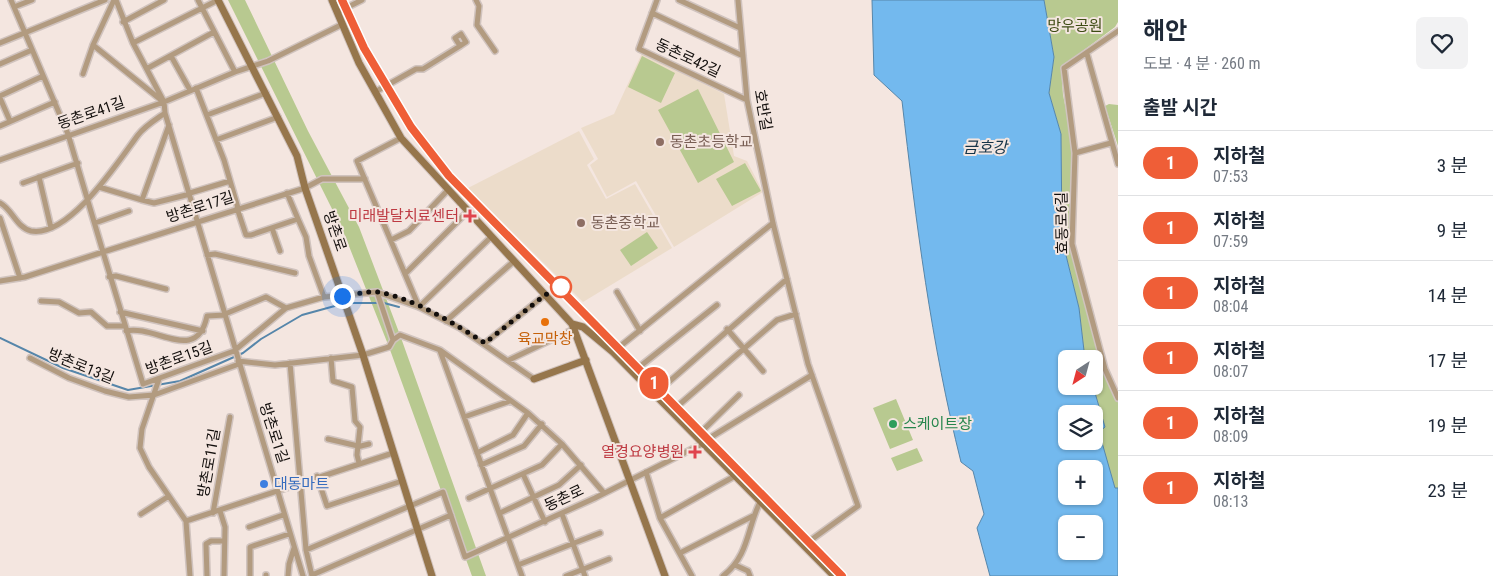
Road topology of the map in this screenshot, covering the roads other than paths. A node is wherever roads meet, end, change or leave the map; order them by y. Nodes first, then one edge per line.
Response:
1 (11, 0) edge
2 (32, 0) edge
3 (105, 0) edge
4 (115, 0) edge
5 (164, 0) edge
6 (198, 0) edge
7 (218, 0) edge
8 (332, 0) edge
9 (362, 0) edge
10 (476, 0) edge
11 (657, 0) edge
12 (679, 0) edge
13 (737, 1) edge
14 (14, 7) junction
15 (202, 8) junction
16 (338, 12) junction
17 (652, 13) junction
18 (123, 22) junction
19 (343, 24) junction
20 (740, 28) junction
21 (1118, 31) edge
22 (24, 32) junction
23 (214, 32) junction
24 (0, 43) edge
25 (133, 43) junction
26 (93, 45) junction
27 (460, 46) dead end
28 (32, 50) junction
29 (495, 51) dead end
30 (1087, 54) junction
31 (171, 56) junction
32 (743, 56) junction
33 (0, 64) edge
34 (254, 67) junction
35 (148, 68) junction
36 (235, 72) junction
37 (83, 74) dead end
38 (43, 76) junction
39 (196, 88) junction
40 (190, 90) junction
41 (266, 92) junction
42 (375, 92) junction
43 (0, 97) edge
44 (747, 100) junction
45 (55, 102) junction
46 (164, 102) junction
47 (165, 113) junction
48 (207, 116) junction
49 (278, 117) junction
50 (10, 122) junction
51 (169, 125) junction
52 (0, 126) edge
53 (68, 134) junction
54 (401, 138) junction
55 (216, 140) junction
56 (1111, 143) junction
57 (1075, 153) junction
58 (0, 160) edge
59 (78, 163) junction
60 (1118, 164) edge
61 (39, 177) junction
62 (365, 179) junction
63 (230, 182) junction
64 (23, 183) dead end
65 (98, 187) junction
66 (305, 188) junction
67 (448, 191) junction
68 (287, 193) junction
69 (190, 194) junction
70 (88, 197) junction
71 (142, 200) junction
72 (0, 203) edge
73 (238, 208) junction
74 (129, 210) dead end
75 (466, 212) junction
76 (0, 218) edge
77 (298, 219) junction
78 (198, 220) junction
79 (95, 223) junction
80 (773, 223) junction
81 (51, 228) junction
82 (272, 228) junction
83 (490, 238) junction
84 (391, 240) junction
85 (280, 251) dead end
86 (103, 252) junction
87 (207, 255) junction
88 (513, 262) junction
89 (295, 273) dead end
90 (405, 274) junction
91 (20, 278) junction
92 (109, 278) junction
93 (787, 279) junction
94 (0, 281) edge
95 (166, 290) dead end
96 (377, 292) junction
97 (617, 292) dead end
98 (545, 295) junction
99 (342, 296) junction
100 (324, 297) junction
101 (41, 301) dead end
102 (717, 305) dead end
103 (419, 306) junction
104 (286, 308) junction
105 (120, 312) junction
106 (796, 314) junction
107 (225, 315) junction
108 (446, 321) junction
109 (573, 327) junction
110 (126, 329) junction
111 (727, 329) junction
112 (203, 331) junction
113 (640, 331) junction
114 (393, 338) junction
115 (485, 343) junction
116 (744, 349) junction
117 (440, 350) junction
118 (234, 351) junction
119 (613, 352) junction
120 (363, 354) junction
121 (30, 358) dead end
122 (331, 358) junction
123 (509, 360) junction
124 (586, 360) junction
125 (238, 361) junction
126 (290, 363) junction
127 (763, 371) dead end
128 (634, 372) junction
129 (812, 375) junction
130 (159, 379) junction
131 (534, 379) joint
132 (655, 394) junction
133 (154, 395) junction
134 (739, 395) dead end
135 (1118, 398) edge
136 (510, 401) junction
137 (672, 411) junction
138 (528, 412) junction
139 (230, 417) dead end
140 (464, 417) junction
141 (542, 424) junction
142 (697, 436) junction
143 (328, 439) dead end
144 (704, 442) junction
145 (369, 444) dead end
146 (562, 444) junction
147 (358, 447) junction
148 (393, 453) junction
149 (477, 453) junction
150 (359, 463) junction
151 (481, 465) junction
152 (581, 465) junction
153 (646, 472) junction
154 (523, 474) junction
155 (317, 476) junction
156 (735, 476) junction
157 (630, 480) junction
158 (402, 482) junction
159 (299, 483) junction
160 (491, 489) junction
161 (279, 490) junction
162 (604, 493) junction
163 (169, 496) junction
164 (469, 498) dead end
165 (534, 498) junction
166 (760, 502) junction
167 (412, 506) junction
168 (220, 511) junction
169 (213, 513) junction
170 (500, 513) junction
171 (141, 514) dead end
172 (562, 514) junction
173 (283, 515) junction
174 (451, 515) junction
175 (753, 516) junction
176 (660, 518) junction
177 (186, 521) junction
178 (545, 522) junction
179 (249, 527) dead end
180 (417, 530) junction
181 (600, 533) dead end
182 (289, 534) junction
183 (510, 538) junction
184 (224, 541) junction
185 (573, 544) junction
186 (804, 545) junction
187 (294, 548) junction
188 (306, 550) junction
189 (680, 553) junction
190 (609, 559) dead end
191 (518, 565) junction
192 (735, 565) junction
193 (583, 569) junction
194 (312, 575) edge
195 (190, 576) edge
196 (207, 576) edge
197 (224, 576) edge
198 (250, 576) edge
199 (288, 576) edge
200 (303, 576) edge
201 (432, 576) edge
202 (522, 576) edge
203 (566, 576) edge
204 (585, 576) edge
205 (665, 576) edge
206 (692, 576) edge
207 (723, 576) edge
208 (750, 576) edge
209 (834, 576) edge

1 - 14 street, 방촌로15길
2 - 14 street
3 - 22 street
4 - 18 street
4 - 26 street
5 - 18 street
6 - 15 street
7 - 15 street
7 - 34 street, 방촌로
8 - 16 street
9 - 16 street
10 - 29 street
11 - 17 street, 동촌로42길
12 - 20 street
13 - 20 street, 호반길
14 - 22 street, 방촌로15길
15 - 23 street
15 - 25 street
16 - 19 street
17 - 32 street
17 - 44 street, 동촌로42길
18 - 25 street
19 - 34 street, 동촌로41길
19 - 42 street
20 - 32 street, 호반길
21 - 30 street, 효동로6길
22 - 24 street
22 - 28 street, 방촌로15길
23 - 31 street
23 - 36 street
25 - 35 street
26 - 37 street
26 - 46 street
27 - 42 street
28 - 33 street
28 - 38 street, 방촌로15길
30 - 56 street
30 - 57 street, 효동로6길
31 - 35 street
31 - 40 street
32 - 44 street, 호반길
34 - 36 street, 동촌로41길
34 - 41 street, 방촌로
35 - 46 street
36 - 39 street, 동촌로41길
38 - 43 street
38 - 45 street, 방촌로15길
39 - 40 street, 동촌로41길
39 - 48 street
40 - 46 street, 동촌로41길
41 - 48 street
41 - 49 street, 방촌로
42 - 54 street
43 - 50 street
44 - 80 street, 호반길
45 - 50 street
45 - 53 street, 방촌로15길
46 - 47 street
46 - 53 street, 동촌로41길
47 - 51 street
47 - 65 street
48 - 55 street
49 - 55 street
49 - 66 street, 방촌로
50 - 52 street
51 - 69 street
51 - 71 street
53 - 58 street, 동촌로41길
53 - 59 street, 방촌로15길
54 - 62 street
54 - 67 street
55 - 63 street
56 - 57 street
56 - 60 street
57 - 135 street, 효동로6길
59 - 61 street
59 - 70 street, 방촌로15길
61 - 64 street
61 - 81 street
62 - 66 street, 방촌로17길
62 - 84 street
63 - 69 street
63 - 73 street
65 - 70 street
65 - 71 street
66 - 68 street, 방촌로17길
66 - 99 street, 방촌로
67 - 75 street
67 - 84 street
68 - 73 street, 방촌로17길
68 - 77 street
69 - 71 street
69 - 78 street
70 - 79 street, 방촌로15길
70 - 81 street
72 - 81 street
73 - 78 street, 방촌로17길
73 - 82 street
74 - 79 street
75 - 83 street
75 - 90 street
76 - 91 street
77 - 82 street
77 - 100 street
78 - 86 street, 방촌로17길
78 - 87 street
79 - 86 street, 방촌로15길
80 - 93 street, 호반길
80 - 113 street
82 - 85 street
83 - 88 street
83 - 103 street
84 - 90 street
86 - 91 street
86 - 92 street, 방촌로15길
87 - 89 street
87 - 107 street
88 - 98 street
88 - 108 street
90 - 103 street
91 - 94 street
92 - 95 street
92 - 105 street, 방촌로15길
93 - 106 street, 호반길
93 - 111 street
96 - 99 street, 방촌로15길
96 - 103 street
96 - 114 street
97 - 113 street
98 - 109 street
98 - 115 street
99 - 100 street, 방촌로15길
99 - 120 street, 방촌로
100 - 104 street, 방촌로15길
101 - 110 street
102 - 128 street
103 - 108 street
104 - 107 street
104 - 118 street, 방촌로15길
105 - 110 street, 방촌로15길
105 - 112 street
106 - 116 street
106 - 129 street, 호반길
107 - 112 street
107 - 118 street
108 - 115 street
109 - 119 street
109 - 123 street
109 - 124 street
110 - 112 street
110 - 130 street, 방촌로15길
111 - 116 street
111 - 132 street
113 - 119 street
114 - 117 street
114 - 120 street, 방촌로13길
115 - 123 street
116 - 127 street
116 - 137 street
117 - 136 street
117 - 140 street
118 - 125 street, 방촌로1길
118 - 130 street, 방촌로15길
119 - 128 street
120 - 122 street, 방촌로13길
120 - 148 street, 방촌로
121 - 133 street, 방촌로13길
122 - 126 street, 방촌로13길
122 - 147 street
123 - 131 street
124 - 131 street
124 - 157 street
125 - 126 street, 방촌로13길
125 - 133 street, 방촌로13길
125 - 161 street, 방촌로1길
126 - 159 street
128 - 132 street
129 - 144 street, 동촌로
129 - 186 street, 호반길
130 - 133 street
132 - 137 street
133 - 163 street, 방촌로11길
134 - 142 street
136 - 138 street
136 - 140 street
137 - 142 street
138 - 141 street
138 - 149 street
139 - 169 street, 방촌로11길
140 - 149 street
141 - 146 street
141 - 151 street
142 - 144 street
143 - 147 street
144 - 153 street, 동촌로
144 - 156 street
145 - 147 street
146 - 152 street
146 - 154 street
147 - 150 street
148 - 150 street, 방촌로11길
148 - 158 street, 방촌로
149 - 151 street
150 - 155 street, 방촌로11길
151 - 160 street
152 - 162 street
152 - 165 street
153 - 157 street, 동촌로
153 - 176 street
154 - 160 street
154 - 165 street
155 - 158 street
155 - 159 street, 방촌로11길
156 - 166 street
156 - 176 street
157 - 162 street, 동촌로
157 - 205 street
158 - 167 street, 방촌로
159 - 161 street, 방촌로11길
159 - 188 street
160 - 164 street
160 - 170 street
161 - 168 street, 방촌로11길
161 - 173 street, 방촌로1길
162 - 172 street, 동촌로
163 - 171 street
163 - 177 street, 방촌로11길
165 - 170 street
165 - 178 street
166 - 175 street
166 - 186 street
167 - 174 street
167 - 180 street, 방촌로
167 - 188 street
168 - 169 street, 방촌로11길
168 - 184 street, 방촌로11길
169 - 177 street, 방촌로11길
170 - 183 street
172 - 178 street, 동촌로
172 - 185 street
173 - 179 street
173 - 182 street, 방촌로1길
174 - 180 street
174 - 183 street, 동촌로
175 - 189 street
175 - 192 street
176 - 189 street
177 - 195 street
178 - 183 street, 동촌로
180 - 194 street
180 - 201 street, 방촌로
181 - 185 street
182 - 187 street, 방촌로1길
182 - 198 street
183 - 191 street
184 - 196 street
184 - 197 street, 방촌로11길
185 - 191 street
185 - 193 street
186 - 209 street
187 - 199 street
187 - 200 street, 방촌로1길
188 - 194 street
189 - 206 street
190 - 193 street
191 - 202 street
192 - 207 street
192 - 208 street
193 - 203 street
193 - 204 street

